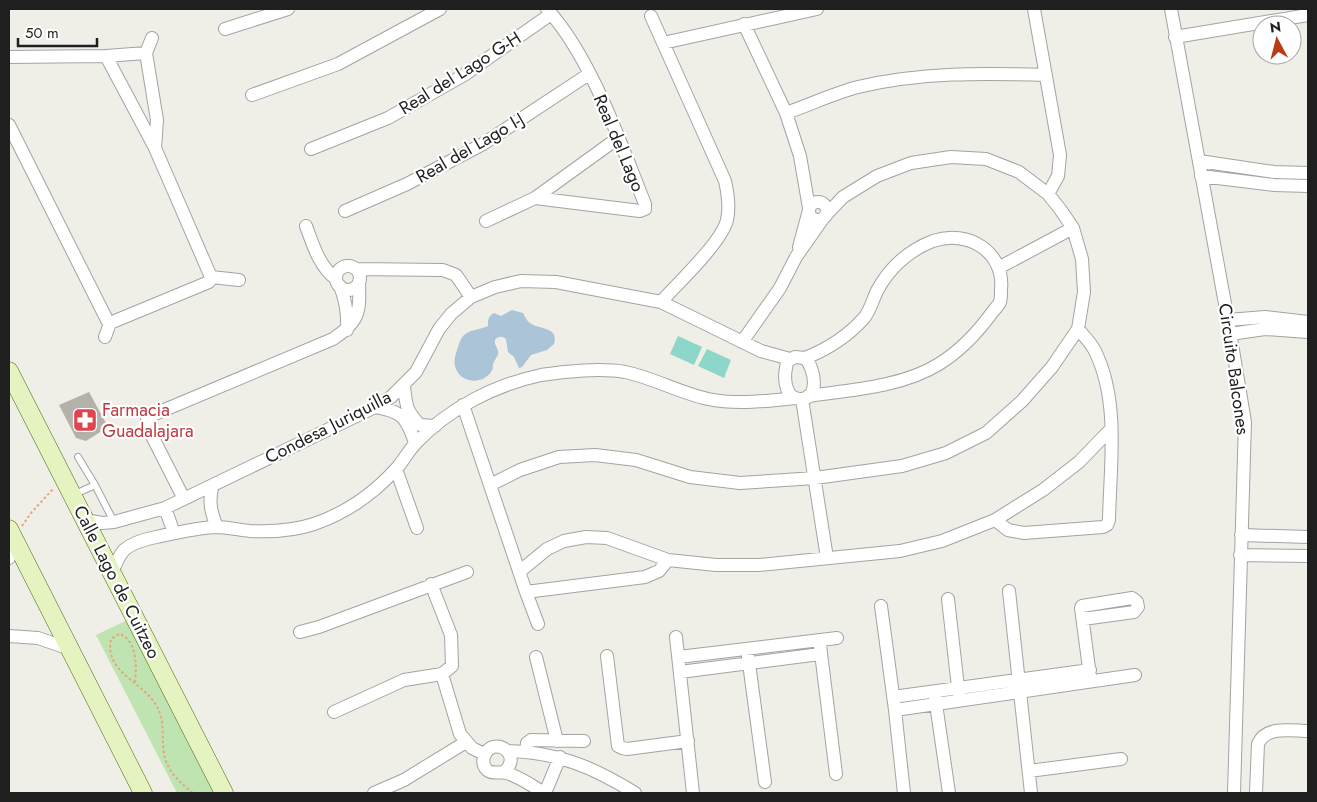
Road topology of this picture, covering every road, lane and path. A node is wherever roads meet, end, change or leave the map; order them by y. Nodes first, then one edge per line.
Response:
1 (288, 9) edge
2 (440, 9) edge
3 (817, 9) edge
4 (1034, 9) edge
5 (1171, 9) edge
6 (549, 11) edge
7 (1308, 15) edge
8 (651, 16) dead end
9 (744, 24) junction
10 (225, 29) dead end
11 (1175, 37) junction
12 (152, 38) dead end
13 (663, 43) junction
14 (146, 53) junction
15 (106, 56) junction
16 (9, 57) edge
17 (589, 74) junction
18 (1046, 75) junction
19 (252, 95) dead end
20 (786, 113) junction
21 (9, 125) edge
22 (618, 138) junction
23 (155, 148) junction
24 (311, 149) dead end
25 (1199, 161) junction
26 (1242, 168) junction
27 (1308, 174) edge
28 (1201, 176) junction
29 (1240, 181) junction
30 (1308, 186) edge
31 (1048, 194) junction
32 (843, 197) junction
33 (535, 198) junction
34 (814, 206) junction
35 (345, 212) dead end
36 (825, 216) junction
37 (486, 221) dead end
38 (306, 226) dead end
39 (1072, 228) junction
40 (318, 257) junction
41 (796, 257) junction
42 (1000, 267) junction
43 (353, 272) junction
44 (211, 277) junction
45 (240, 280) dead end
46 (338, 283) junction
47 (471, 296) junction
48 (661, 302) junction
49 (1228, 320) junction
50 (1308, 322) edge
51 (110, 323) junction
52 (1078, 329) junction
53 (346, 330) junction
54 (1308, 332) edge
55 (1230, 334) junction
56 (105, 337) dead end
57 (742, 342) junction
58 (805, 358) junction
59 (790, 360) junction
60 (9, 371) edge
61 (404, 386) junction
62 (802, 398) junction
63 (463, 405) junction
64 (375, 406) junction
65 (435, 426) junction
66 (1112, 429) junction
67 (415, 444) junction
68 (78, 457) dead end
69 (396, 469) junction
70 (815, 478) junction
71 (64, 479) junction
72 (213, 485) junction
73 (95, 486) junction
74 (490, 486) junction
75 (72, 495) junction
76 (184, 499) junction
77 (165, 508) junction
78 (85, 520) junction
79 (995, 520) junction
80 (114, 522) junction
81 (217, 527) junction
82 (417, 528) dead end
83 (174, 533) junction
84 (11, 534) edge
85 (1240, 535) junction
86 (1302, 536) edge
87 (1240, 555) junction
88 (1302, 556) edge
89 (9, 558) edge
90 (827, 558) junction
91 (668, 560) junction
92 (467, 572) dead end
93 (519, 572) junction
94 (112, 573) junction
95 (431, 584) junction
96 (1009, 591) dead end
97 (526, 592) junction
98 (948, 599) dead end
99 (881, 606) dead end
100 (1083, 619) dead end
101 (538, 624) dead end
102 (300, 632) dead end
103 (9, 636) edge
104 (676, 637) dead end
105 (837, 638) dead end
106 (819, 640) junction
107 (70, 649) junction
108 (747, 649) junction
109 (820, 654) junction
110 (536, 656) dead end
111 (607, 656) dead end
112 (678, 657) junction
113 (748, 663) junction
114 (680, 672) junction
115 (442, 674) junction
116 (1134, 675) dead end
117 (1090, 676) junction
118 (135, 682) junction
119 (1019, 685) junction
120 (935, 691) junction
121 (958, 694) junction
122 (894, 697) junction
123 (936, 705) junction
124 (895, 710) junction
125 (334, 712) dead end
126 (1308, 731) edge
127 (558, 740) junction
128 (584, 741) dead end
129 (688, 741) junction
130 (466, 742) junction
131 (1235, 744) junction
132 (1258, 744) junction
133 (508, 751) junction
134 (526, 752) junction
135 (484, 754) junction
136 (560, 757) junction
137 (1121, 759) dead end
138 (1029, 771) junction
139 (504, 772) junction
140 (836, 774) dead end
141 (765, 782) dead end
142 (143, 793) edge
143 (193, 793) edge
144 (224, 793) edge
145 (374, 793) edge
146 (545, 793) edge
147 (635, 793) edge
148 (693, 793) edge
149 (904, 793) edge
150 (949, 793) edge
151 (1031, 793) edge
152 (1234, 793) edge
153 (1256, 793) edge

1 - 10 street
2 - 19 street
3 - 9 street
4 - 18 street
5 - 11 street, Circuito Balcones
6 - 17 street, Real del Lago
6 - 24 street, Real del Lago G-H
7 - 11 street
8 - 13 street
9 - 13 street
9 - 20 street
11 - 25 street, Circuito Balcones
12 - 14 street
13 - 48 street
14 - 15 street
14 - 23 street
15 - 16 street
15 - 23 street
17 - 22 street, Real del Lago
17 - 35 street, Real del Lago I-J
18 - 20 street
18 - 31 street
20 - 34 street
21 - 51 street
22 - 33 street
22 - 33 street, Real del Lago
23 - 44 street
25 - 26 street
25 - 28 street, Circuito Balcones
26 - 27 street
26 - 29 street
28 - 29 street
28 - 49 street, Circuito Balcones
29 - 30 street
31 - 32 street
31 - 39 street
32 - 34 street
32 - 36 street
33 - 37 street
34 - 36 street
34 - 41 street
36 - 41 street
38 - 40 street
39 - 42 street
39 - 52 street
40 - 43 street
40 - 46 street
41 - 57 street
42 - 58 street, Condesa Juriquilla
42 - 62 street
43 - 46 street
43 - 46 street
43 - 47 street
43 - 53 street
44 - 45 street
44 - 51 street
46 - 53 street
47 - 48 street, Condesa Juriquilla
47 - 61 street, Condesa Juriquilla
48 - 57 street, Condesa Juriquilla
49 - 50 street
49 - 55 street, Circuito Balcones
51 - 56 street
52 - 66 street
52 - 70 street
53 - 76 street
54 - 55 street
55 - 85 street, Circuito Balcones
57 - 59 street, Condesa Juriquilla
58 - 59 street, Condesa Juriquilla
58 - 62 street
59 - 62 street
60 - 71 main road, Calle Lago de Cuitzeo
61 - 64 street, Condesa Juriquilla
61 - 65 street
62 - 63 street
62 - 70 street
63 - 65 street
63 - 74 street
64 - 67 street
64 - 72 street, Condesa Juriquilla
65 - 67 street
66 - 79 street
66 - 79 street
67 - 69 street
68 - 73 lane
69 - 81 street
69 - 82 street
70 - 74 street
70 - 90 street
71 - 75 main road, Calle Lago de Cuitzeo
71 - 84 path
72 - 76 street, Condesa Juriquilla
72 - 81 street
73 - 75 lane
73 - 80 lane
74 - 93 street
75 - 78 main road, Calle Lago de Cuitzeo
76 - 77 street, Condesa Juriquilla
77 - 80 street, Condesa Juriquilla
77 - 83 street
78 - 80 street, Condesa Juriquilla
78 - 94 main road, Calle Lago de Cuitzeo
79 - 90 street
81 - 83 street
83 - 94 street
84 - 89 street
84 - 107 main road
85 - 86 street
85 - 87 street, Circuito Balcones
86 - 88 street
87 - 88 street
87 - 131 street, Circuito Balcones
90 - 91 street
91 - 93 street
91 - 97 street
92 - 95 street
93 - 97 street
94 - 144 main road, Calle Lago de Cuitzeo
95 - 102 street
95 - 115 street
96 - 119 street
97 - 101 street
98 - 121 street
99 - 122 street
100 - 117 street
103 - 107 street
104 - 112 street
105 - 106 street
106 - 108 street
106 - 109 street
107 - 142 main road
108 - 112 street
108 - 113 street
109 - 113 street
109 - 140 street
110 - 127 street
111 - 129 street
112 - 114 street
113 - 114 street
113 - 141 street
114 - 129 street
115 - 125 street
115 - 130 street
116 - 117 street
117 - 119 street
118 - 118 path
118 - 143 path
119 - 121 street
119 - 138 street
120 - 121 street
120 - 122 street
120 - 123 street
121 - 123 street
122 - 124 street
123 - 124 street
123 - 150 street
124 - 149 street
126 - 132 street
127 - 128 street
127 - 134 street
129 - 148 street
130 - 135 street
130 - 145 street
131 - 132 street
131 - 152 street, Circuito Balcones
132 - 153 street
133 - 134 street
133 - 135 street
133 - 139 street
134 - 136 street
135 - 139 street
136 - 146 street
136 - 147 street
137 - 138 street
138 - 151 street
139 - 146 street

